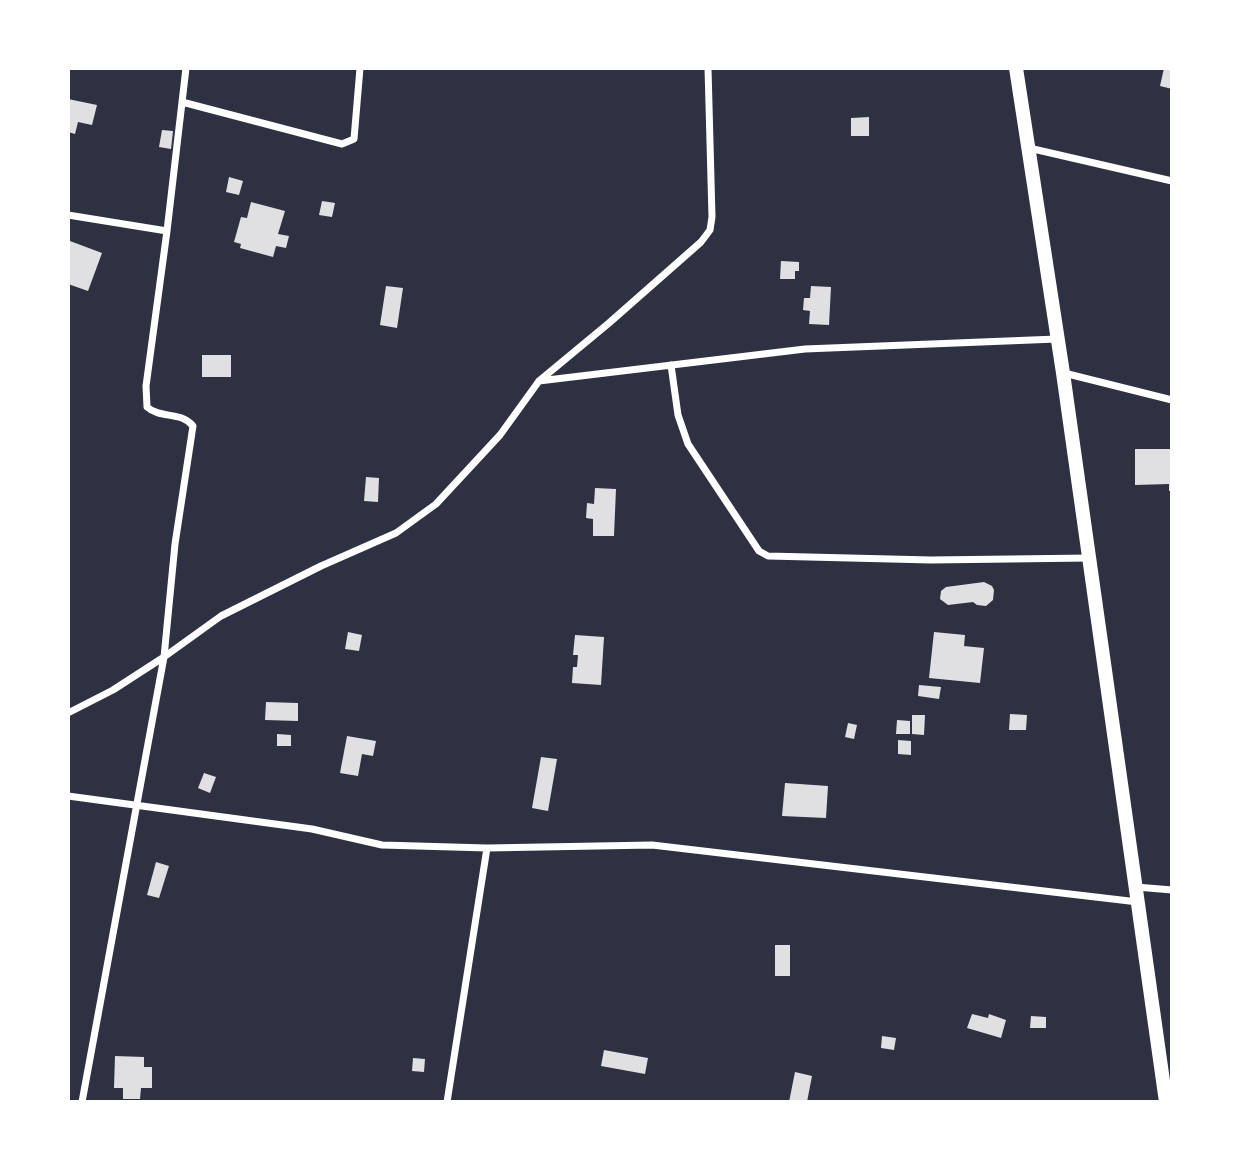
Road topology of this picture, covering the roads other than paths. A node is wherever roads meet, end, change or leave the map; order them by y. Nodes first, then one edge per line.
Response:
1 (186, 68) edge
2 (360, 68) edge
3 (708, 68) edge
4 (1016, 68) edge
5 (182, 102) junction
6 (1028, 148) junction
7 (1172, 181) edge
8 (68, 215) edge
9 (167, 231) junction
10 (1058, 339) junction
11 (671, 365) junction
12 (1063, 373) junction
13 (539, 381) junction
14 (1172, 400) edge
15 (1090, 558) junction
16 (164, 657) junction
17 (68, 713) edge
18 (68, 796) edge
19 (135, 805) junction
20 (487, 848) junction
21 (1136, 887) junction
22 (1172, 890) edge
23 (1138, 902) junction
24 (82, 1102) edge
25 (447, 1102) edge
26 (1166, 1102) edge

1 - 5 street
2 - 5 street
3 - 13 street
4 - 6 main road
5 - 9 street
6 - 7 street
6 - 10 main road
8 - 9 street
9 - 16 street
10 - 11 street
10 - 12 main road
11 - 13 street
11 - 15 street
12 - 14 street
12 - 15 main road
13 - 16 street
15 - 21 main road
16 - 17 street
16 - 19 street
18 - 19 street
19 - 20 street
19 - 24 street
20 - 23 street
20 - 25 street
21 - 22 street
21 - 23 main road
23 - 26 main road

